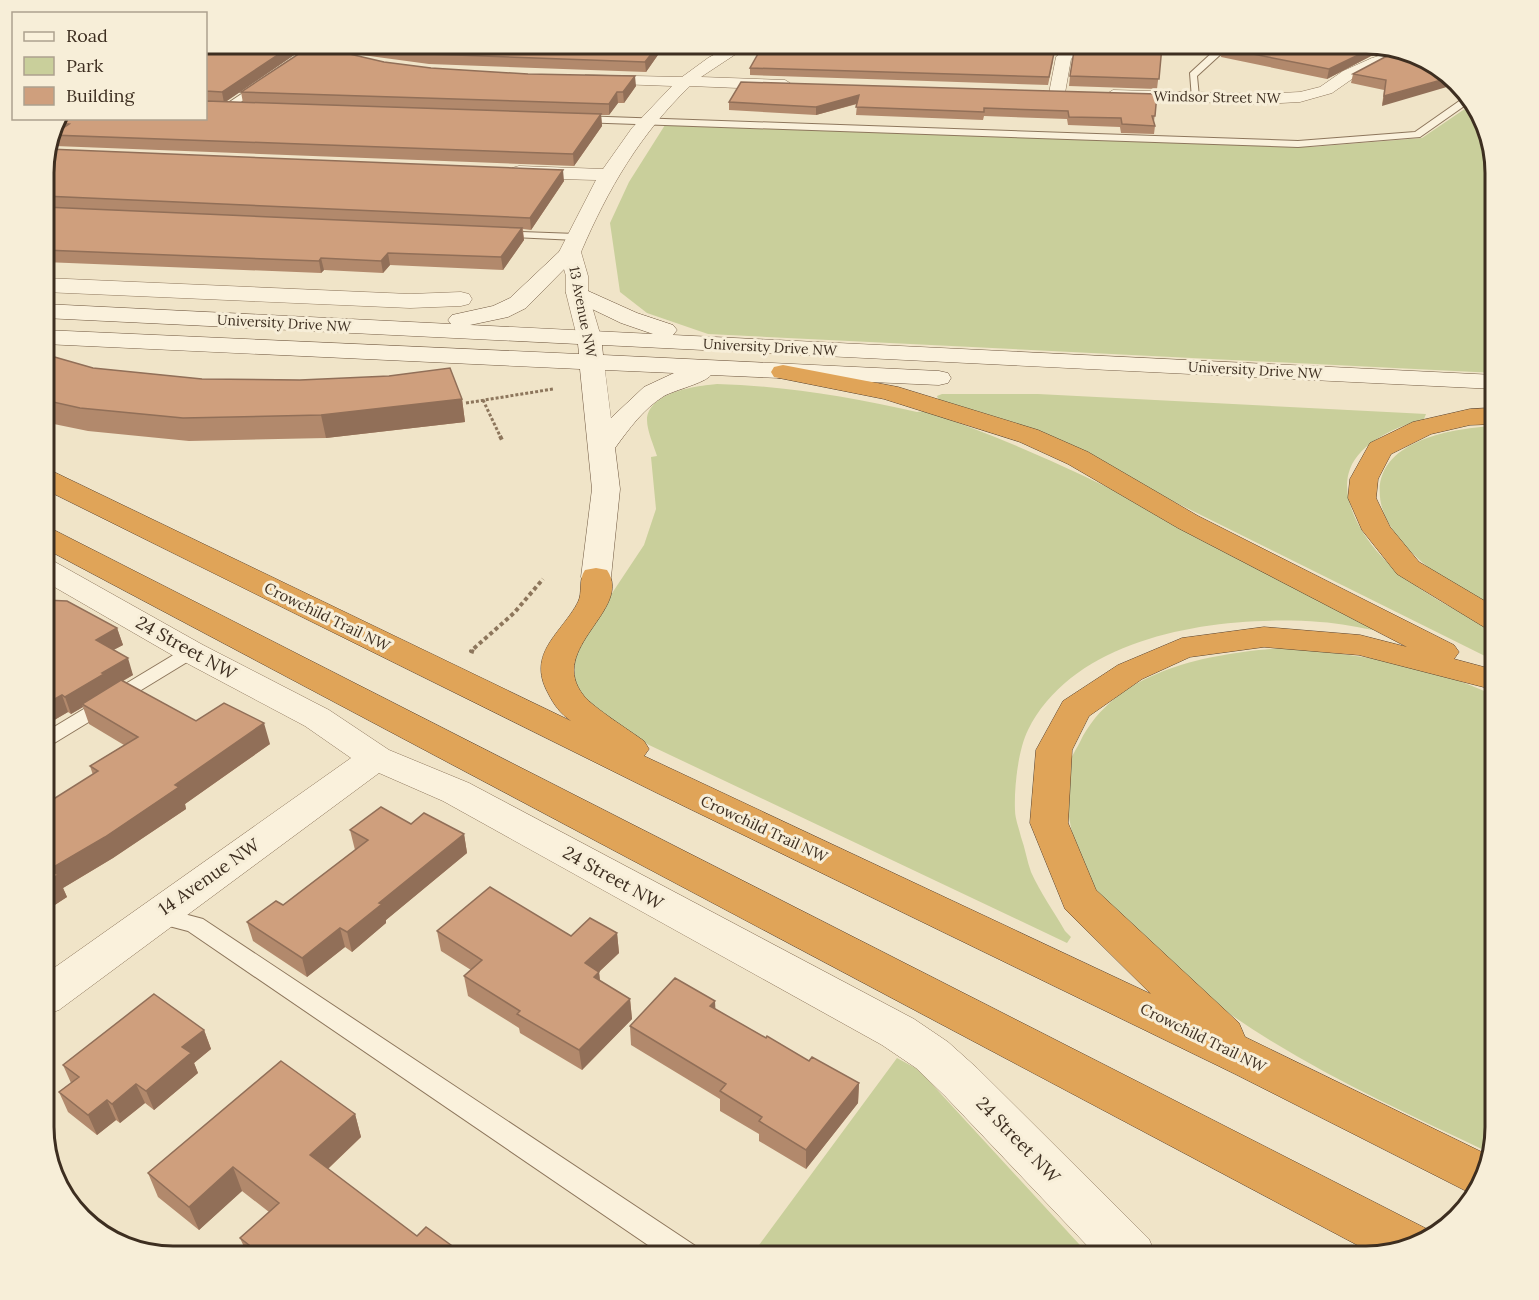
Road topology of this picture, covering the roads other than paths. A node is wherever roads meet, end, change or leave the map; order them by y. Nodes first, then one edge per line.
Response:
1 (325, 54) edge
2 (724, 54) edge
3 (1063, 54) edge
4 (1216, 54) edge
5 (1392, 57) edge
6 (364, 62) edge
7 (580, 78) edge
8 (266, 81) edge
9 (685, 82) junction
10 (807, 85) edge
11 (1040, 92) edge
12 (1057, 93) junction
13 (1074, 93) edge
14 (1094, 94) edge
15 (1195, 97) junction
16 (1462, 103) edge
17 (217, 107) edge
18 (228, 107) junction
19 (251, 108) edge
20 (571, 119) edge
21 (645, 122) junction
22 (498, 171) edge
23 (606, 175) junction
24 (481, 233) edge
25 (573, 244) junction
26 (54, 285) edge
27 (577, 293) junction
28 (461, 299) dead end
29 (54, 311) edge
30 (390, 328) junction
31 (54, 337) edge
32 (591, 349) junction
33 (735, 357) junction
34 (783, 372) junction
35 (1485, 382) edge
36 (1485, 402) edge
37 (1485, 416) edge
38 (601, 448) junction
39 (54, 483) edge
40 (54, 541) edge
41 (54, 574) edge
42 (596, 578) joint
43 (1485, 614) edge
44 (191, 652) junction
45 (1485, 674) edge
46 (1485, 677) edge
47 (54, 735) edge
48 (376, 758) junction
49 (670, 784) junction
50 (157, 914) junction
51 (54, 991) edge
52 (1251, 1061) junction
53 (1476, 1173) edge
54 (1400, 1241) edge
55 (671, 1246) edge
56 (1120, 1246) edge

1 - 6 street
2 - 9 street
3 - 12 street
4 - 15 lane
5 - 15 street, Windsor Street NW
7 - 9 street
8 - 18 lane
9 - 10 street
9 - 21 street
11 - 12 street
12 - 13 street
14 - 15 street, Windsor Street NW
16 - 21 lane
17 - 18 lane
18 - 19 lane
20 - 21 lane
21 - 23 street
22 - 23 street
23 - 25 street
24 - 25 lane
25 - 27 street, 13 Avenue NW
25 - 30 street
26 - 28 street, University Drive NW
27 - 32 street, 13 Avenue NW
27 - 33 street
29 - 30 street, University Drive NW
30 - 32 street, University Drive NW
31 - 32 street, University Drive NW
32 - 33 street, University Drive NW
32 - 38 street, 13 Avenue NW
33 - 34 street, University Drive NW
33 - 35 street, University Drive NW
33 - 38 street
34 - 36 street, University Drive NW
34 - 45 highway
37 - 43 highway
38 - 42 street, 13 Avenue NW
39 - 49 highway, Crowchild Trail NW
40 - 54 highway
41 - 44 street, 24 Street NW
42 - 49 highway
44 - 47 lane
44 - 48 street, 24 Street NW
46 - 52 highway
48 - 50 street, 14 Avenue NW
48 - 56 street, 24 Street NW
49 - 52 highway, Crowchild Trail NW
50 - 51 street, 14 Avenue NW
50 - 55 lane
52 - 53 highway, Crowchild Trail NW

